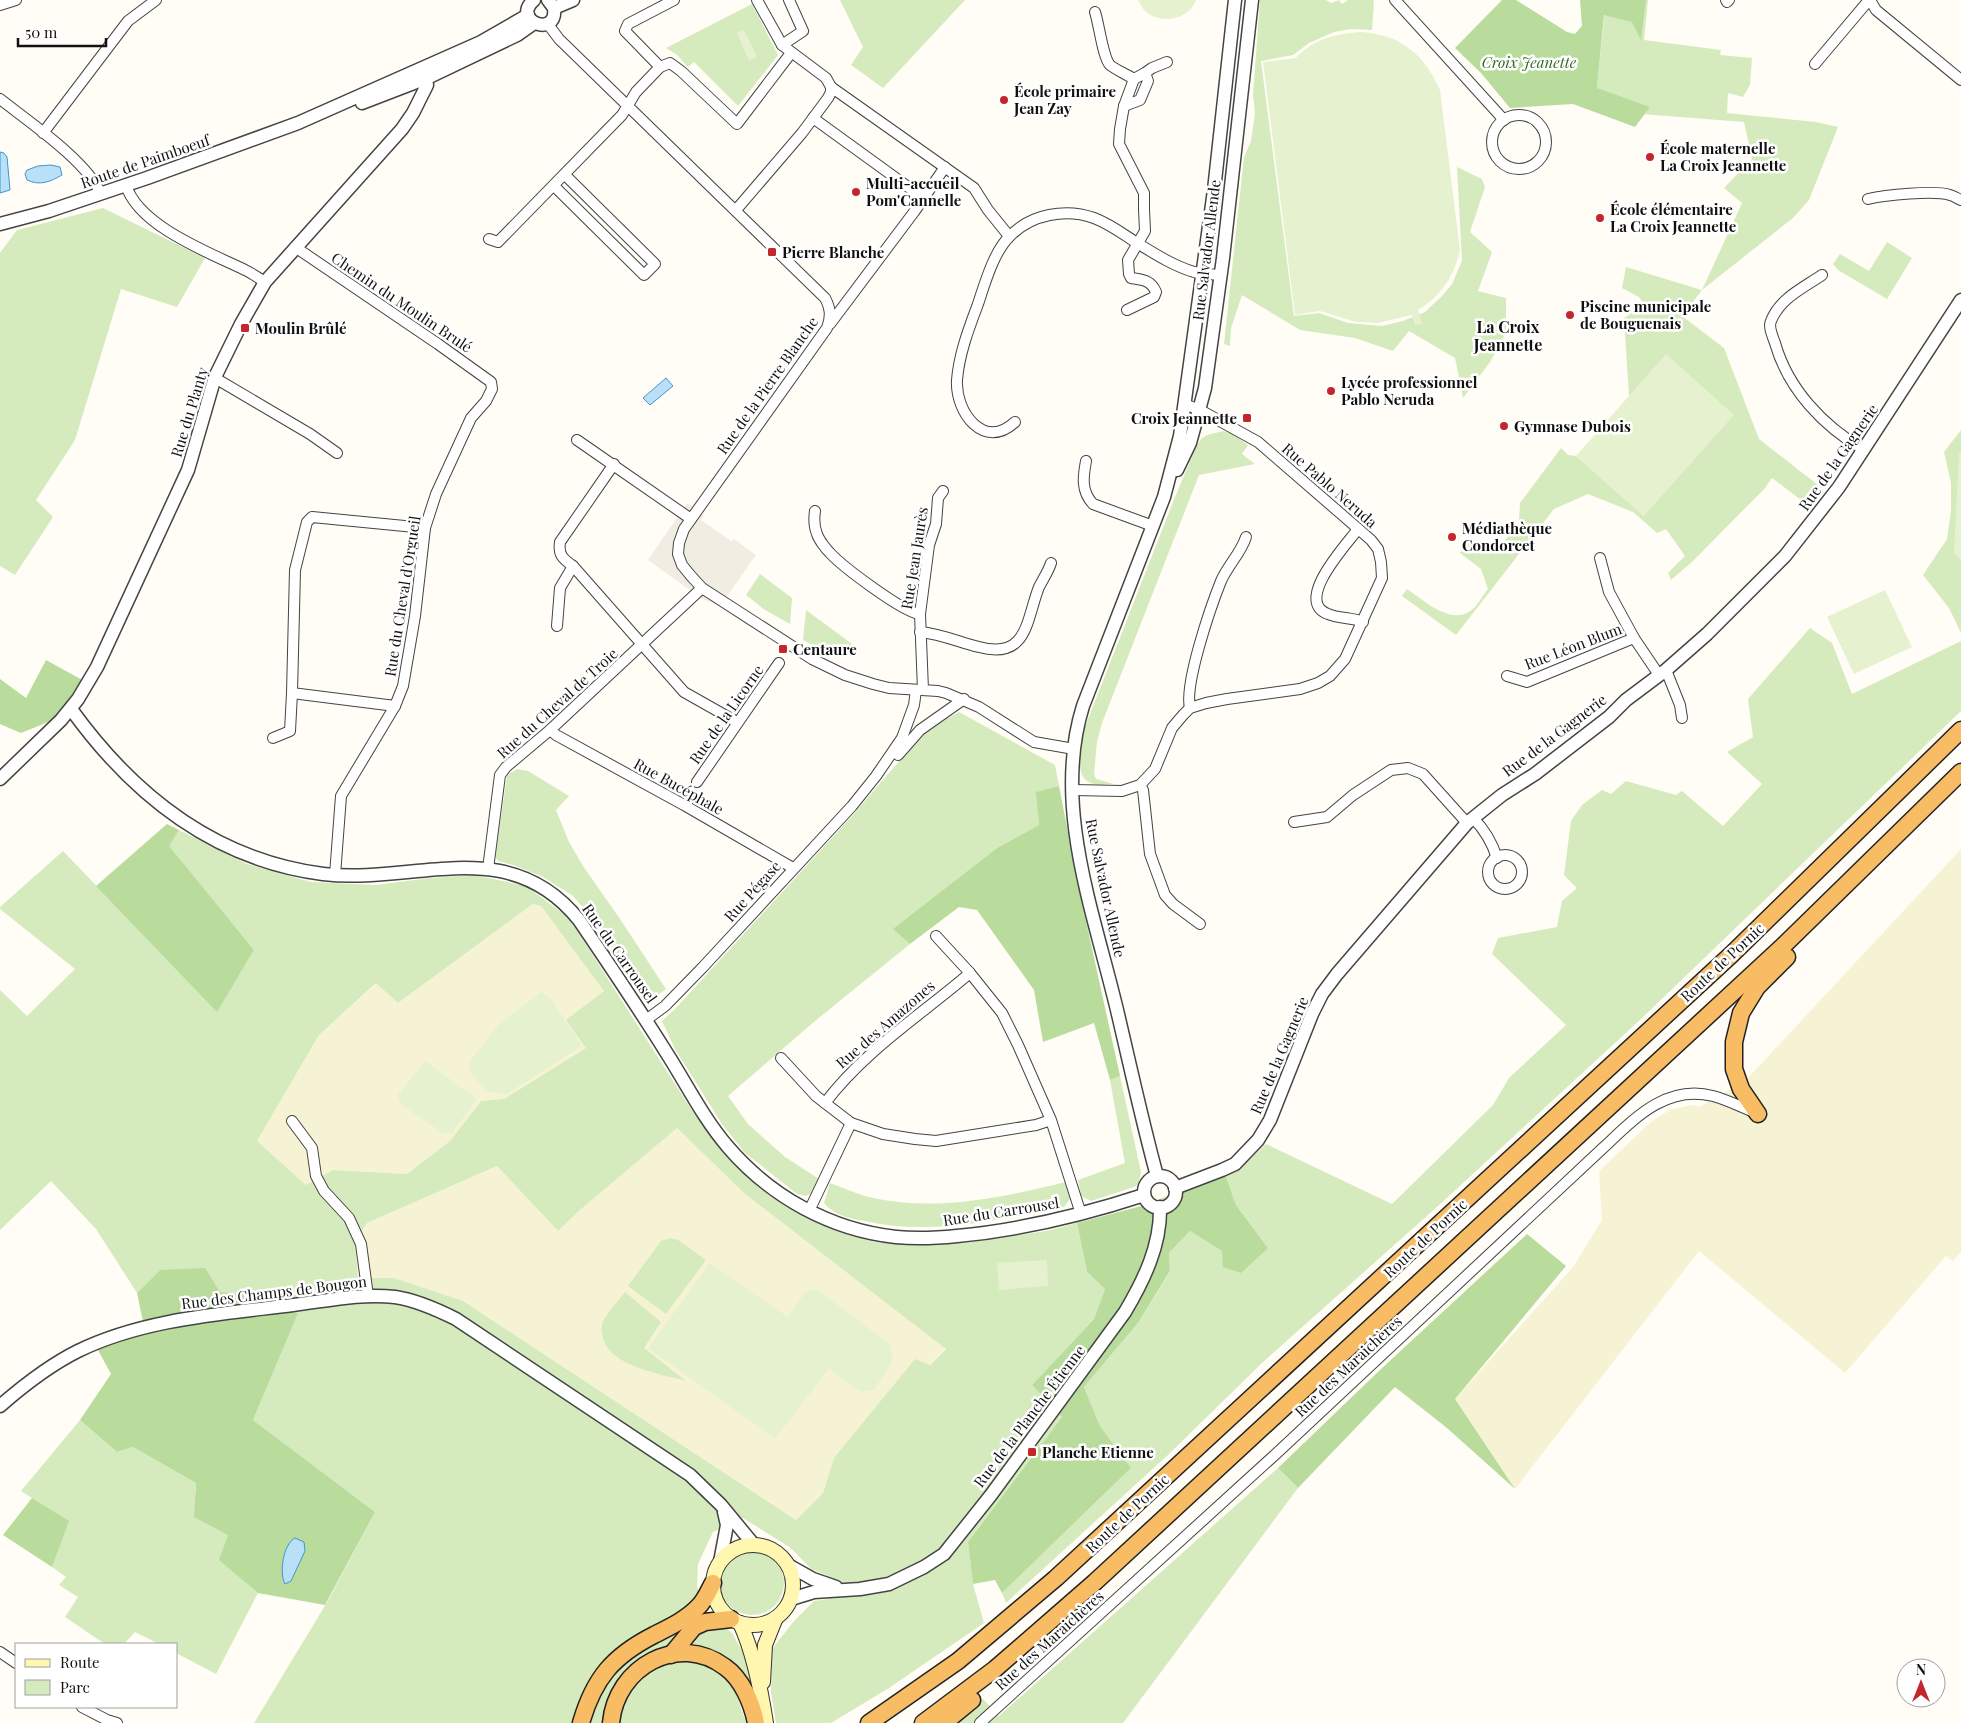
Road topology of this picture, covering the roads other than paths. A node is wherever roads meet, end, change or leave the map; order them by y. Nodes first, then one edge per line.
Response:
1 (16, 0) edge
2 (156, 0) edge
3 (573, 0) edge
4 (674, 0) edge
5 (757, 0) edge
6 (789, 0) edge
7 (1235, 0) edge
8 (1252, 0) edge
9 (1395, 0) edge
10 (1869, 0) edge
11 (2, 3) edge
12 (551, 4) edge
13 (533, 11) edge
14 (1095, 12) dead end
15 (782, 45) junction
16 (791, 53) junction
17 (1167, 62) dead end
18 (1815, 64) dead end
19 (660, 67) junction
20 (425, 73) junction
21 (1145, 74) junction
22 (1134, 79) junction
23 (1961, 80) edge
24 (831, 87) junction
25 (0, 99) edge
26 (628, 106) junction
27 (1124, 106) junction
28 (813, 118) junction
29 (1504, 120) junction
30 (43, 133) junction
31 (944, 167) junction
32 (565, 175) junction
33 (126, 185) junction
34 (554, 186) junction
35 (101, 194) junction
36 (922, 198) junction
37 (1868, 199) dead end
38 (1961, 200) edge
39 (736, 210) junction
40 (0, 224) edge
41 (1009, 236) junction
42 (489, 239) dead end
43 (1137, 243) junction
44 (296, 247) junction
45 (1202, 273) junction
46 (1220, 275) junction
47 (1822, 275) dead end
48 (265, 282) junction
49 (1961, 300) edge
50 (1127, 310) dead end
51 (827, 328) junction
52 (215, 378) junction
53 (491, 382) joint
54 (1184, 404) junction
55 (1200, 410) junction
56 (1015, 422) dead end
57 (577, 440) dead end
58 (1864, 450) junction
59 (338, 453) dead end
60 (1086, 461) dead end
61 (614, 464) junction
62 (942, 491) dead end
63 (1164, 497) junction
64 (815, 511) dead end
65 (691, 519) junction
66 (1153, 526) junction
67 (424, 528) junction
68 (1358, 529) junction
69 (1246, 537) dead end
70 (1600, 558) dead end
71 (1050, 563) dead end
72 (573, 566) junction
73 (702, 588) junction
74 (920, 614) junction
75 (1362, 622) junction
76 (557, 626) dead end
77 (920, 632) junction
78 (1634, 638) junction
79 (643, 645) junction
80 (779, 663) dead end
81 (1663, 673) junction
82 (1507, 676) dead end
83 (919, 690) junction
84 (292, 693) junction
85 (964, 699) junction
86 (395, 706) junction
87 (1190, 708) junction
88 (70, 709) junction
89 (1682, 718) dead end
90 (737, 722) junction
91 (550, 730) junction
92 (1961, 730) edge
93 (273, 738) dead end
94 (1074, 749) junction
95 (1961, 772) edge
96 (876, 776) junction
97 (0, 779) edge
98 (697, 782) dead end
99 (1140, 785) junction
100 (1073, 790) junction
101 (1470, 820) junction
102 (1294, 822) dead end
103 (1496, 858) dead end
104 (793, 868) junction
105 (488, 869) junction
106 (335, 875) junction
107 (1814, 917) junction
108 (1200, 924) dead end
109 (936, 936) dead end
110 (970, 973) junction
111 (646, 1020) junction
112 (780, 1058) dead end
113 (826, 1103) junction
114 (1758, 1114) joint
115 (1051, 1120) junction
116 (292, 1121) dead end
117 (851, 1123) junction
118 (1158, 1176) junction
119 (1175, 1188) junction
120 (1144, 1195) junction
121 (1160, 1207) junction
122 (808, 1211) junction
123 (1081, 1214) junction
124 (368, 1296) junction
125 (0, 1406) edge
126 (721, 1505) junction
127 (754, 1545) junction
128 (720, 1562) junction
129 (788, 1565) junction
130 (713, 1583) junction
131 (860, 1589) junction
132 (791, 1598) junction
133 (775, 1620) junction
134 (735, 1621) junction
135 (0, 1652) edge
136 (671, 1654) junction
137 (15, 1662) edge
138 (995, 1669) junction
139 (762, 1698) junction
140 (84, 1708) edge
141 (117, 1723) edge
142 (581, 1723) edge
143 (611, 1723) edge
144 (756, 1723) edge
145 (766, 1723) edge
146 (869, 1723) edge
147 (922, 1723) edge
148 (944, 1723) edge
149 (980, 1723) edge

1 - 11 street
2 - 30 street
3 - 12 street
4 - 19 street
5 - 15 street
6 - 15 street
7 - 45 street, Rue Salvador Allende
8 - 46 street, Rue Salvador Allende
9 - 29 street
10 - 18 street
10 - 23 street
12 - 13 street
13 - 20 street, Route de Paimboeuf
13 - 26 street, Rue de la Pierre Blanche
14 - 22 street
15 - 16 street
16 - 19 street
16 - 24 street
17 - 21 street
19 - 26 street
20 - 33 street, Route de Paimboeuf
20 - 44 street, Rue du Planty
21 - 22 street
21 - 27 street
22 - 27 street
24 - 28 street
24 - 31 street
25 - 30 street
26 - 32 street
26 - 39 street, Rue de la Pierre Blanche
27 - 43 street
28 - 36 street
28 - 39 street
29 - 29 street
30 - 35 street
31 - 36 street
31 - 41 street
32 - 34 street
32 - 34 street
33 - 35 street, Route de Paimboeuf
33 - 48 street
34 - 42 street
35 - 40 street, Route de Paimboeuf
36 - 51 street
37 - 38 street
39 - 51 street, Rue de la Pierre Blanche
41 - 43 street
41 - 56 street
43 - 45 street
43 - 50 street
44 - 48 street, Rue du Planty
44 - 53 street, Chemin du Moulin Brulé
45 - 46 street
45 - 54 street, Rue Salvador Allende
46 - 55 street, Rue Salvador Allende
47 - 58 street
48 - 52 street, Rue du Planty
49 - 58 street, Rue de la Gagnerie
51 - 65 street, Rue de la Pierre Blanche
52 - 59 street
52 - 88 street, Rue du Planty
53 - 67 street, Rue du Cheval d'Orgueil
54 - 55 street, Rue Pablo Neruda
54 - 63 street, Rue Salvador Allende
55 - 63 street, Rue Salvador Allende
55 - 68 street, Rue Pablo Neruda
57 - 61 street
58 - 81 street, Rue de la Gagnerie
60 - 66 street
61 - 65 street
61 - 72 street
62 - 74 street, Rue Jean Jaurès
63 - 66 street, Rue Salvador Allende
64 - 74 street
65 - 73 street, Rue de la Pierre Blanche
66 - 94 street, Rue Salvador Allende
67 - 84 street
67 - 86 street, Rue du Cheval d'Orgueil
68 - 75 street, Rue Pablo Neruda
68 - 75 street
69 - 87 street
70 - 78 street
71 - 77 street
72 - 76 street
72 - 79 street
73 - 79 street, Rue du Cheval de Troie
73 - 83 street, Rue de la Pierre Blanche
74 - 77 street, Rue Jean Jaurès
75 - 87 street, Rue Pablo Neruda
77 - 83 street, Rue Jean Jaurès
78 - 81 street, Rue Léon Blum
78 - 82 street, Rue Léon Blum
79 - 90 street
79 - 91 street, Rue du Cheval de Troie
80 - 90 street, Rue de la Licorne
81 - 89 street, Rue Léon Blum
81 - 101 street, Rue de la Gagnerie
83 - 85 street, Rue de la Pierre Blanche
83 - 96 street, Rue Pégase
84 - 86 street
84 - 93 street
85 - 94 street, Rue de la Pierre Blanche
85 - 96 street, Rue Pégase
86 - 106 street, Rue du Cheval d'Orgueil
87 - 99 street
88 - 97 street, Rue du Planty
88 - 106 street, Rue du Carrousel
90 - 98 street, Rue de la Licorne
91 - 104 street, Rue Bucéphale
91 - 105 street, Rue du Cheval de Troie
92 - 146 highway, Route de Pornic
94 - 100 street, Rue Salvador Allende
95 - 107 highway, Route de Pornic
96 - 104 street, Rue Pégase
99 - 100 street
99 - 108 street
100 - 118 street, Rue Salvador Allende
101 - 102 street
101 - 103 street
101 - 119 street, Rue de la Gagnerie
104 - 111 street, Rue Pégase
105 - 106 street, Rue du Carrousel
105 - 111 street, Rue du Carrousel
107 - 114 highway
107 - 138 highway, Route de Pornic
109 - 110 street
110 - 113 street, Rue des Amazones
110 - 115 street
111 - 122 street, Rue du Carrousel
112 - 113 street
113 - 117 street
114 - 149 street, Rue des Maraichères
115 - 117 street
115 - 123 street
116 - 124 street
117 - 122 street
118 - 119 street
118 - 120 street
119 - 121 street
120 - 121 street
120 - 123 street, Rue du Carrousel
121 - 131 street, Rue de la Planche Étienne
122 - 123 street, Rue du Carrousel
124 - 125 street, Rue des Champs de Bougon
124 - 126 street, Rue des Champs de Bougon
126 - 127 street, Rue des Champs de Bougon
126 - 128 street
127 - 128 main road
127 - 129 main road
128 - 130 main road
129 - 131 street, Rue de la Planche Étienne
129 - 132 main road
130 - 134 main road
130 - 142 highway
131 - 132 street, Rue de la Planche Étienne
132 - 133 main road
133 - 134 main road
133 - 139 main road
134 - 136 highway
134 - 139 main road
135 - 137 street
136 - 143 highway
136 - 144 highway
138 - 147 highway, Route de Pornic
138 - 148 highway
139 - 145 main road
140 - 141 street

